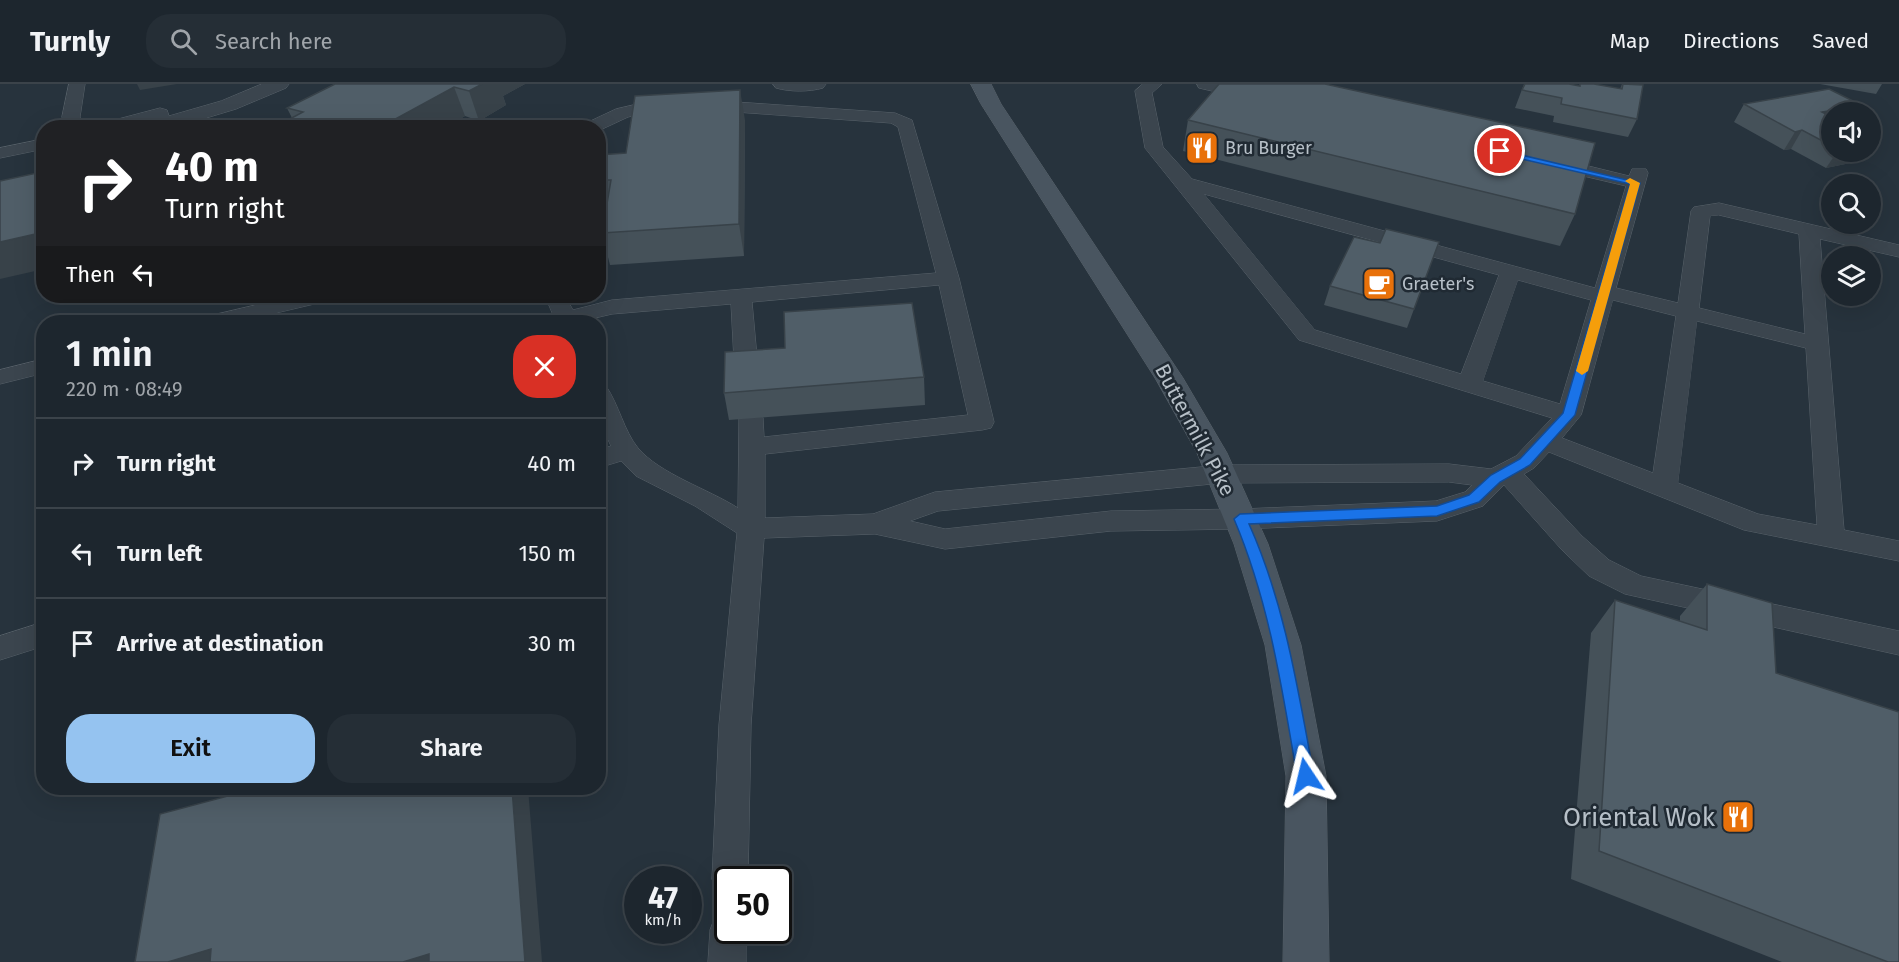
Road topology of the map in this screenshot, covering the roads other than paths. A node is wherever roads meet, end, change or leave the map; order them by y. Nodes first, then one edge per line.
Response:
1 (77, 84) edge
2 (250, 84) edge
3 (279, 84) edge
4 (783, 84) edge
5 (809, 84) edge
6 (816, 84) edge
7 (981, 84) edge
8 (1154, 84) edge
9 (1205, 84) edge
10 (1263, 97) edge
11 (810, 113) junction
12 (72, 120) edge
13 (139, 120) edge
14 (175, 120) edge
15 (606, 120) edge
16 (36, 146) edge
17 (0, 153) edge
18 (1531, 159) edge
19 (1185, 183) junction
20 (1809, 230) junction
21 (1899, 251) edge
22 (1511, 271) junction
23 (948, 278) junction
24 (1605, 294) junction
25 (741, 295) junction
26 (290, 303) edge
27 (1687, 313) junction
28 (242, 315) edge
29 (586, 315) edge
30 (1817, 344) junction
31 (36, 368) edge
32 (0, 377) edge
33 (747, 379) edge
34 (1470, 383) junction
35 (606, 408) edge
36 (1569, 415) junction
37 (751, 418) edge
38 (1545, 441) junction
39 (752, 447) junction
40 (626, 451) junction
41 (606, 457) edge
42 (1222, 474) junction
43 (1502, 476) junction
44 (1664, 488) junction
45 (1240, 519) junction
46 (875, 524) junction
47 (751, 529) junction
48 (1831, 538) junction
49 (1899, 551) edge
50 (36, 637) edge
51 (1899, 643) edge
52 (0, 648) edge
53 (730, 866) edge
54 (728, 944) edge
55 (727, 962) edge
56 (1306, 962) edge

1 - 12 lane
2 - 13 street
3 - 14 street
4 - 5 street
5 - 6 street
5 - 11 lane
7 - 42 main road, Buttermilk Pike
8 - 19 lane
9 - 10 lane
11 - 15 lane
11 - 23 lane
16 - 17 lane
18 - 24 lane
19 - 22 lane
19 - 34 lane
20 - 21 lane
20 - 27 lane
20 - 30 lane
22 - 24 lane
22 - 34 lane
23 - 25 lane
23 - 39 lane
24 - 27 lane
24 - 36 lane
25 - 29 lane
25 - 33 lane
26 - 28 lane
27 - 30 lane
27 - 44 lane
30 - 48 lane
31 - 32 lane
34 - 36 lane
35 - 40 lane
36 - 38 lane
37 - 39 lane
38 - 43 lane
38 - 44 lane
39 - 47 lane
40 - 41 lane
40 - 47 lane
42 - 43 lane
42 - 45 main road, Buttermilk Pike
42 - 46 lane
43 - 45 lane
43 - 51 lane
44 - 48 lane
45 - 46 lane
45 - 56 main road, Buttermilk Pike
46 - 47 lane
47 - 53 lane
48 - 49 lane
50 - 52 lane
54 - 55 lane

